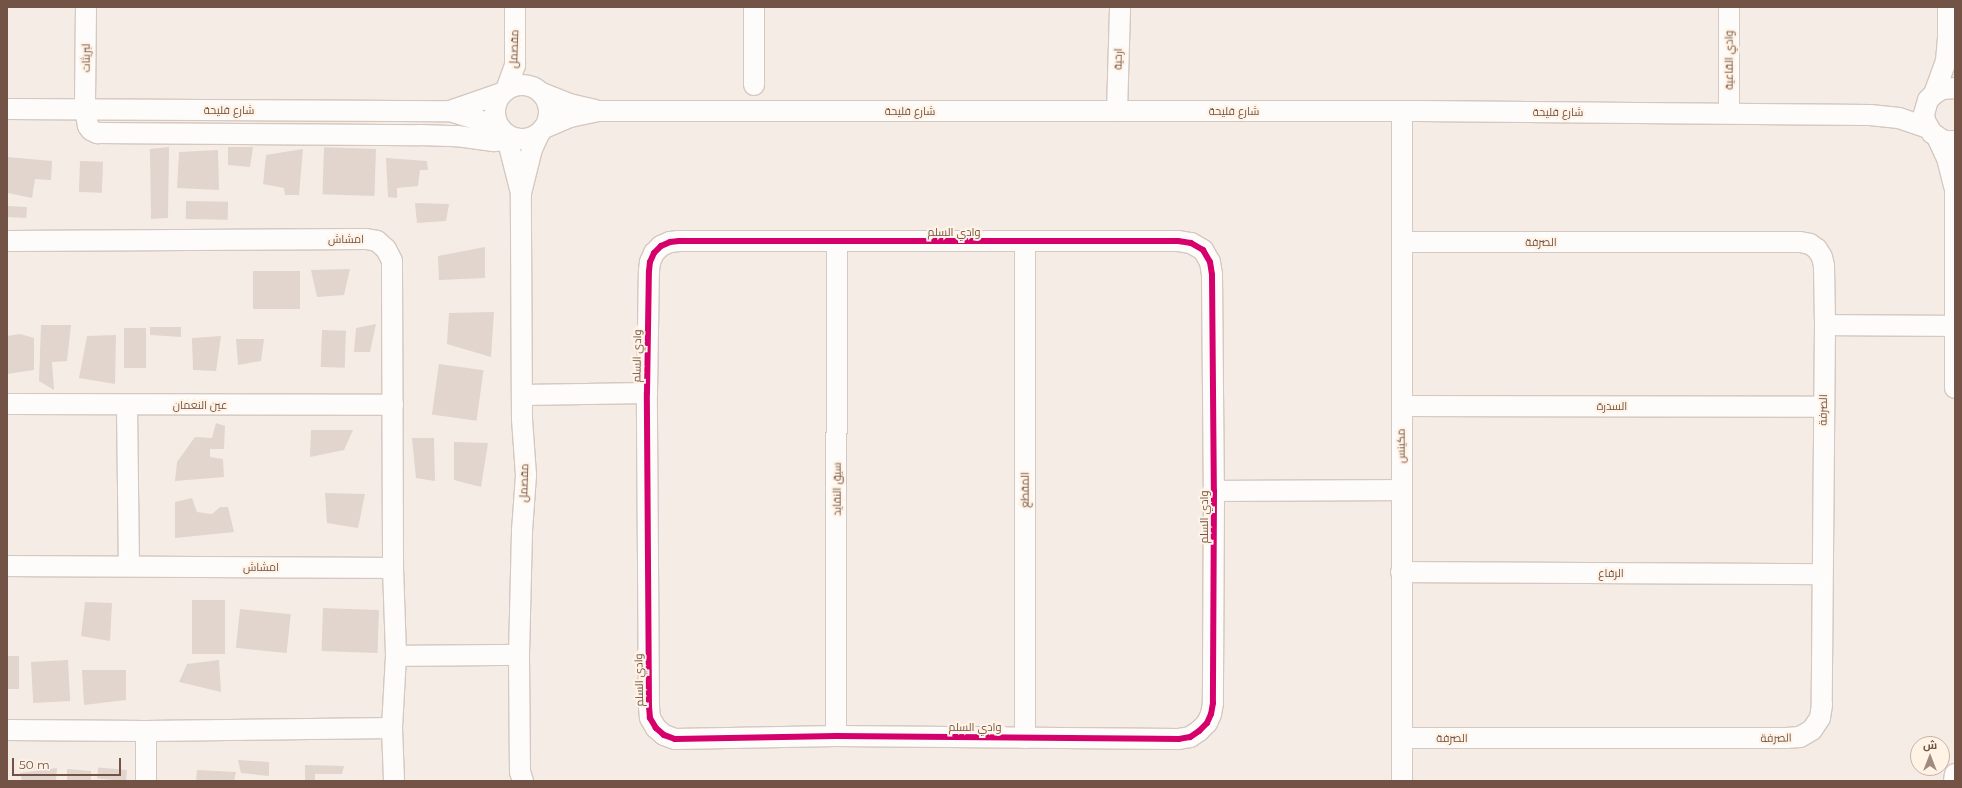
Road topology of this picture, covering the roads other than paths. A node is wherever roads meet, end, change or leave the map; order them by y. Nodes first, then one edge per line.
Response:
1 (86, 7) edge
2 (515, 7) edge
3 (528, 7) edge
4 (754, 7) edge
5 (1120, 7) edge
6 (1729, 7) edge
7 (1948, 7) edge
8 (754, 85) dead end
9 (1955, 88) edge
10 (504, 91) junction
11 (539, 91) junction
12 (1931, 97) junction
13 (7, 109) edge
14 (85, 109) junction
15 (450, 111) junction
16 (598, 111) junction
17 (1117, 111) junction
18 (1402, 111) junction
19 (1729, 113) junction
20 (1870, 115) junction
21 (541, 131) junction
22 (508, 135) junction
23 (1940, 135) edge
24 (1955, 184) edge
25 (521, 193) junction
26 (7, 240) edge
27 (837, 242) junction
28 (1025, 242) junction
29 (1402, 242) junction
30 (1825, 325) junction
31 (1954, 326) edge
32 (1955, 388) edge
33 (647, 393) junction
34 (523, 395) junction
35 (7, 404) edge
36 (127, 404) junction
37 (393, 405) junction
38 (1402, 406) junction
39 (1823, 407) junction
40 (1401, 490) junction
41 (1214, 491) junction
42 (7, 566) edge
43 (129, 566) junction
44 (393, 568) junction
45 (1401, 572) junction
46 (1822, 574) junction
47 (519, 655) junction
48 (396, 656) junction
49 (392, 728) junction
50 (7, 730) edge
51 (146, 731) junction
52 (836, 736) junction
53 (1026, 738) junction
54 (1403, 738) junction
55 (1955, 774) edge
56 (521, 778) edge
57 (394, 779) dead end
58 (146, 781) edge
59 (1402, 781) edge
60 (1954, 781) edge

1 - 14 street, لبريثات
2 - 10 street, مقصمل
3 - 11 street, مقصمل
4 - 8 street
5 - 17 street, ارحية
6 - 19 street, وادي القاعية
7 - 12 street
9 - 12 street, شارع فليحة
10 - 11 street
10 - 15 street, شارع فليحة
10 - 22 street
11 - 16 street, شارع فليحة
11 - 21 street
12 - 20 street, شارع فليحة
12 - 23 street
13 - 14 street, شارع فليحة
14 - 15 street, شارع فليحة
14 - 22 street, لبريثات
15 - 22 street, شارع فليحة
16 - 17 street, شارع فليحة
16 - 21 street, شارع فليحة
17 - 18 street, شارع فليحة
18 - 19 street, شارع فليحة
18 - 29 street, مكينس
19 - 20 street, شارع فليحة
20 - 23 street, شارع فليحة
21 - 22 street
21 - 25 street, مقصمل
22 - 25 street, مقصمل
23 - 24 street
24 - 31 street
25 - 34 street, مقصمل
26 - 37 street, امشاش
27 - 28 street, وادي السلم
27 - 33 street, وادي السلم
27 - 52 street, سيق النفايد
28 - 41 street, وادي السلم
28 - 53 street, المقطع
29 - 30 street, الصرفة
29 - 38 street, مكينس
30 - 31 street
30 - 39 street, الصرفة
31 - 32 street
33 - 34 street, وادي السلم
33 - 52 street, وادي السلم
34 - 47 street, مقصمل
35 - 36 street, عين النعمان
36 - 37 street, عين النعمان
36 - 43 street
37 - 44 street, امشاش
38 - 39 street, السدرة
38 - 40 street, مكينس
39 - 46 street, الصرفة
40 - 41 street, وادي السلم
40 - 45 street, مكينس
41 - 53 street, وادي السلم
42 - 43 street, امشاش
43 - 44 street, امشاش
44 - 48 street, امشاش
45 - 46 street, الرفاع
45 - 54 street, مكينس
46 - 54 street, الصرفة
47 - 48 street
47 - 56 street, مقصمل
48 - 49 street, امشاش
49 - 51 street
49 - 57 street, امشاش
50 - 51 street
51 - 58 street
52 - 53 street, وادي السلم
54 - 59 street, مكينس
55 - 60 street

